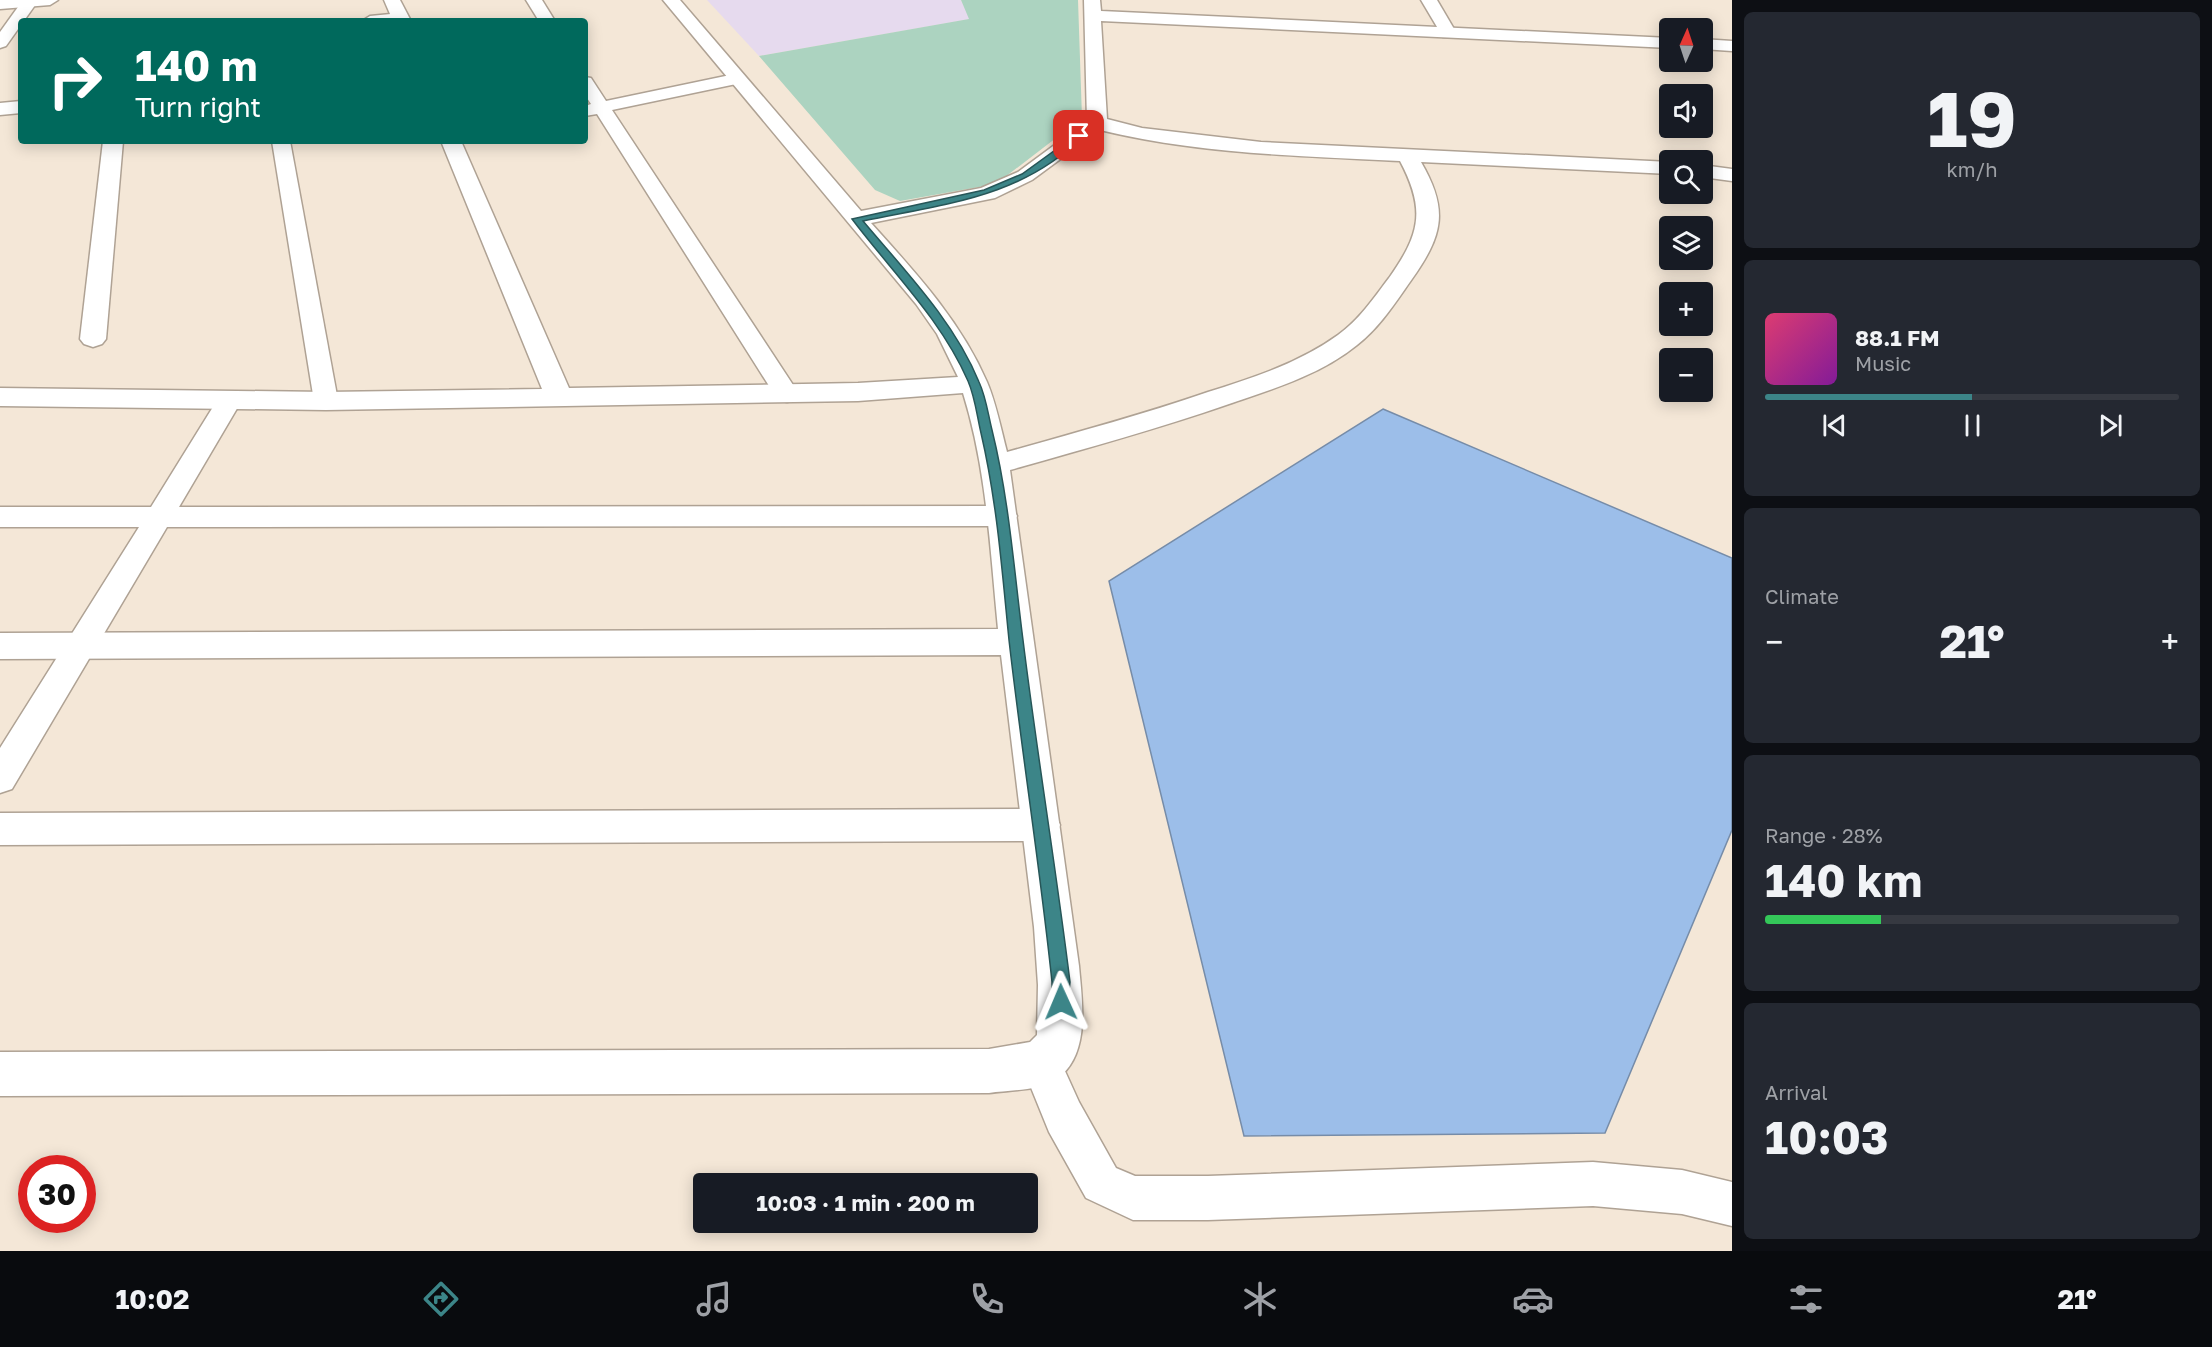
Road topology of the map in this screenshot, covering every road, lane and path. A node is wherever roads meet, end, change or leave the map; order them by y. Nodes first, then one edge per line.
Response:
1 (50, 0) edge
2 (392, 0) edge
3 (534, 0) edge
4 (671, 0) edge
5 (1429, 0) edge
6 (30, 2) junction
7 (0, 4) edge
8 (1093, 8) edge
9 (21, 18) edge
10 (400, 18) edge
11 (545, 18) edge
12 (18, 23) edge
13 (1449, 34) junction
14 (1659, 43) edge
15 (1713, 45) edge
16 (1732, 46) edge
17 (4, 48) edge
18 (735, 80) junction
19 (588, 92) edge
20 (18, 107) edge
21 (0, 109) edge
22 (593, 109) edge
23 (1097, 123) junction
24 (113, 144) edge
25 (282, 144) edge
26 (452, 144) edge
27 (1408, 157) junction
28 (1659, 168) edge
29 (1713, 172) edge
30 (1732, 175) edge
31 (857, 219) junction
32 (93, 339) dead end
33 (975, 384) junction
34 (787, 394) junction
35 (0, 397) edge
36 (559, 397) junction
37 (230, 400) junction
38 (326, 401) junction
39 (994, 465) junction
40 (1003, 516) junction
41 (0, 517) edge
42 (160, 518) junction
43 (1016, 642) junction
44 (0, 646) edge
45 (80, 646) junction
46 (0, 778) edge
47 (1043, 825) junction
48 (0, 829) edge
49 (1041, 1063) junction
50 (0, 1074) edge
51 (1732, 1204) edge

1 - 6 street
2 - 10 street
3 - 11 lane
4 - 18 street
5 - 13 lane
6 - 7 street
6 - 9 lane
8 - 13 street
8 - 23 street
12 - 17 lane
13 - 14 street
15 - 16 street
18 - 22 lane
18 - 31 street
19 - 22 lane
20 - 21 street
22 - 34 lane
23 - 27 street
23 - 31 street
24 - 32 street
25 - 38 lane
26 - 36 street
27 - 28 street
27 - 39 street
29 - 30 street
31 - 33 street
33 - 34 street
33 - 39 street
34 - 36 street
35 - 37 street
36 - 38 street
37 - 38 street
37 - 42 lane
39 - 40 street
40 - 42 lane
40 - 43 street
41 - 42 lane
42 - 45 lane
43 - 45 street
43 - 47 street
44 - 45 street
45 - 46 lane
47 - 48 lane
47 - 49 street
49 - 50 street
49 - 51 lane

